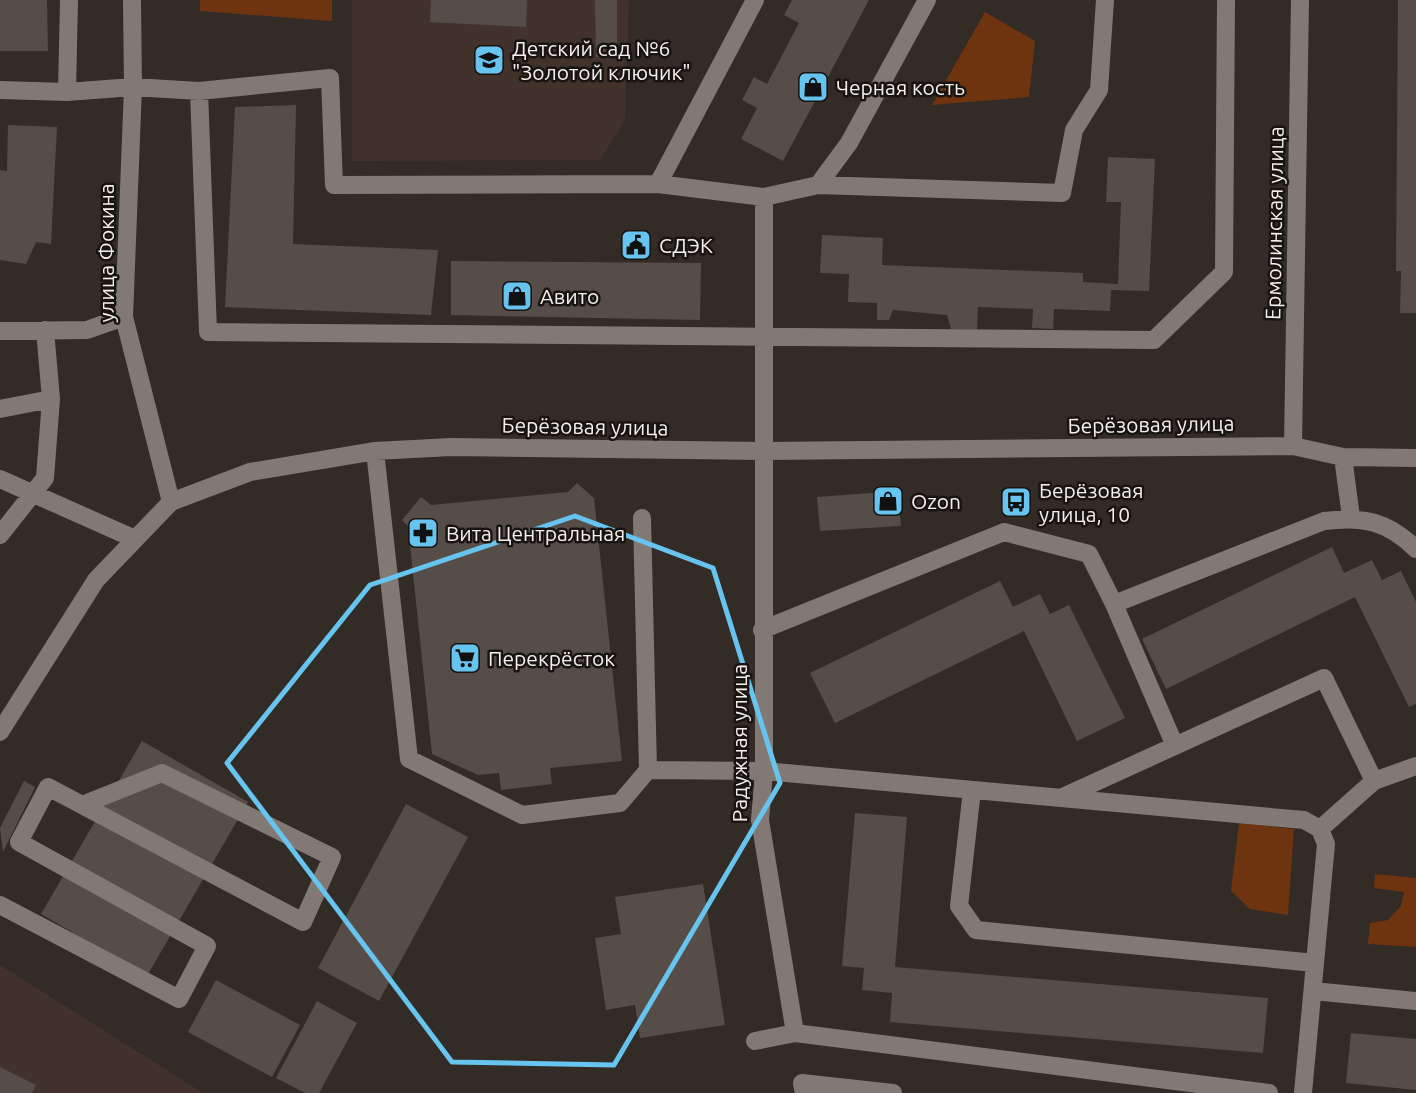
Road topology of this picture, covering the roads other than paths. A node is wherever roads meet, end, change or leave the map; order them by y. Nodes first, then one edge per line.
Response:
1 (69, 0) edge
2 (132, 0) edge
3 (755, 0) edge
4 (927, 0) edge
5 (1105, 0) edge
6 (1226, 0) edge
7 (1300, 0) edge
8 (132, 87) junction
9 (0, 90) edge
10 (199, 91) junction
11 (67, 92) junction
12 (658, 184) junction
13 (818, 185) junction
14 (764, 197) junction
15 (124, 317) junction
16 (44, 330) junction
17 (0, 331) edge
18 (764, 336) junction
19 (51, 399) junction
20 (0, 409) edge
21 (1293, 446) junction
22 (375, 451) junction
23 (764, 451) junction
24 (1343, 457) junction
25 (1416, 458) edge
26 (0, 479) edge
27 (34, 492) junction
28 (171, 502) junction
29 (1351, 517) junction
30 (642, 518) dead end
31 (0, 535) edge
32 (135, 539) junction
33 (1416, 549) edge
34 (1114, 604) junction
35 (762, 630) junction
36 (0, 732) edge
37 (1175, 746) junction
38 (1416, 766) edge
39 (648, 770) junction
40 (764, 771) junction
41 (1374, 781) junction
42 (972, 790) junction
43 (1062, 798) junction
44 (82, 805) junction
45 (1320, 829) junction
46 (0, 905) edge
47 (1315, 963) junction
48 (1313, 991) junction
49 (1416, 1001) edge
50 (794, 1033) junction
51 (755, 1041) dead end
52 (803, 1088) edge
53 (892, 1093) edge
54 (1269, 1093) edge
55 (1303, 1093) edge

1 - 11 street
2 - 8 street, улица Фокина
3 - 12 street
4 - 13 street
5 - 13 street
6 - 18 street
7 - 21 street, Ермолинская улица
8 - 10 street
8 - 11 street
8 - 15 street, улица Фокина
9 - 11 street
10 - 12 street
10 - 18 street
12 - 14 street
13 - 14 street
14 - 18 street, Радужная улица
15 - 16 street
15 - 28 street, улица Фокина
16 - 17 street
16 - 19 street
18 - 23 street, Радужная улица
19 - 20 street
19 - 27 street
21 - 23 street, Берёзовая улица
21 - 24 street, Берёзовая улица
22 - 23 street, Берёзовая улица
22 - 28 street, Берёзовая улица
22 - 39 street
23 - 35 street, Радужная улица
24 - 25 street, Берёзовая улица
24 - 29 street
26 - 27 street
27 - 31 street
27 - 32 street
28 - 32 street, Берёзовая улица
29 - 33 street
29 - 34 street
30 - 39 street
32 - 36 street, Берёзовая улица
34 - 35 street
34 - 37 street
35 - 40 street, Радужная улица
37 - 41 street
37 - 43 street
38 - 41 street
39 - 40 street
40 - 42 street
40 - 50 street, Радужная улица
41 - 45 street
42 - 43 street
42 - 47 street
43 - 45 street
44 - 44 street
44 - 46 street
45 - 47 street
47 - 48 street
48 - 49 street
48 - 55 street
50 - 51 street
50 - 54 street
52 - 53 street

